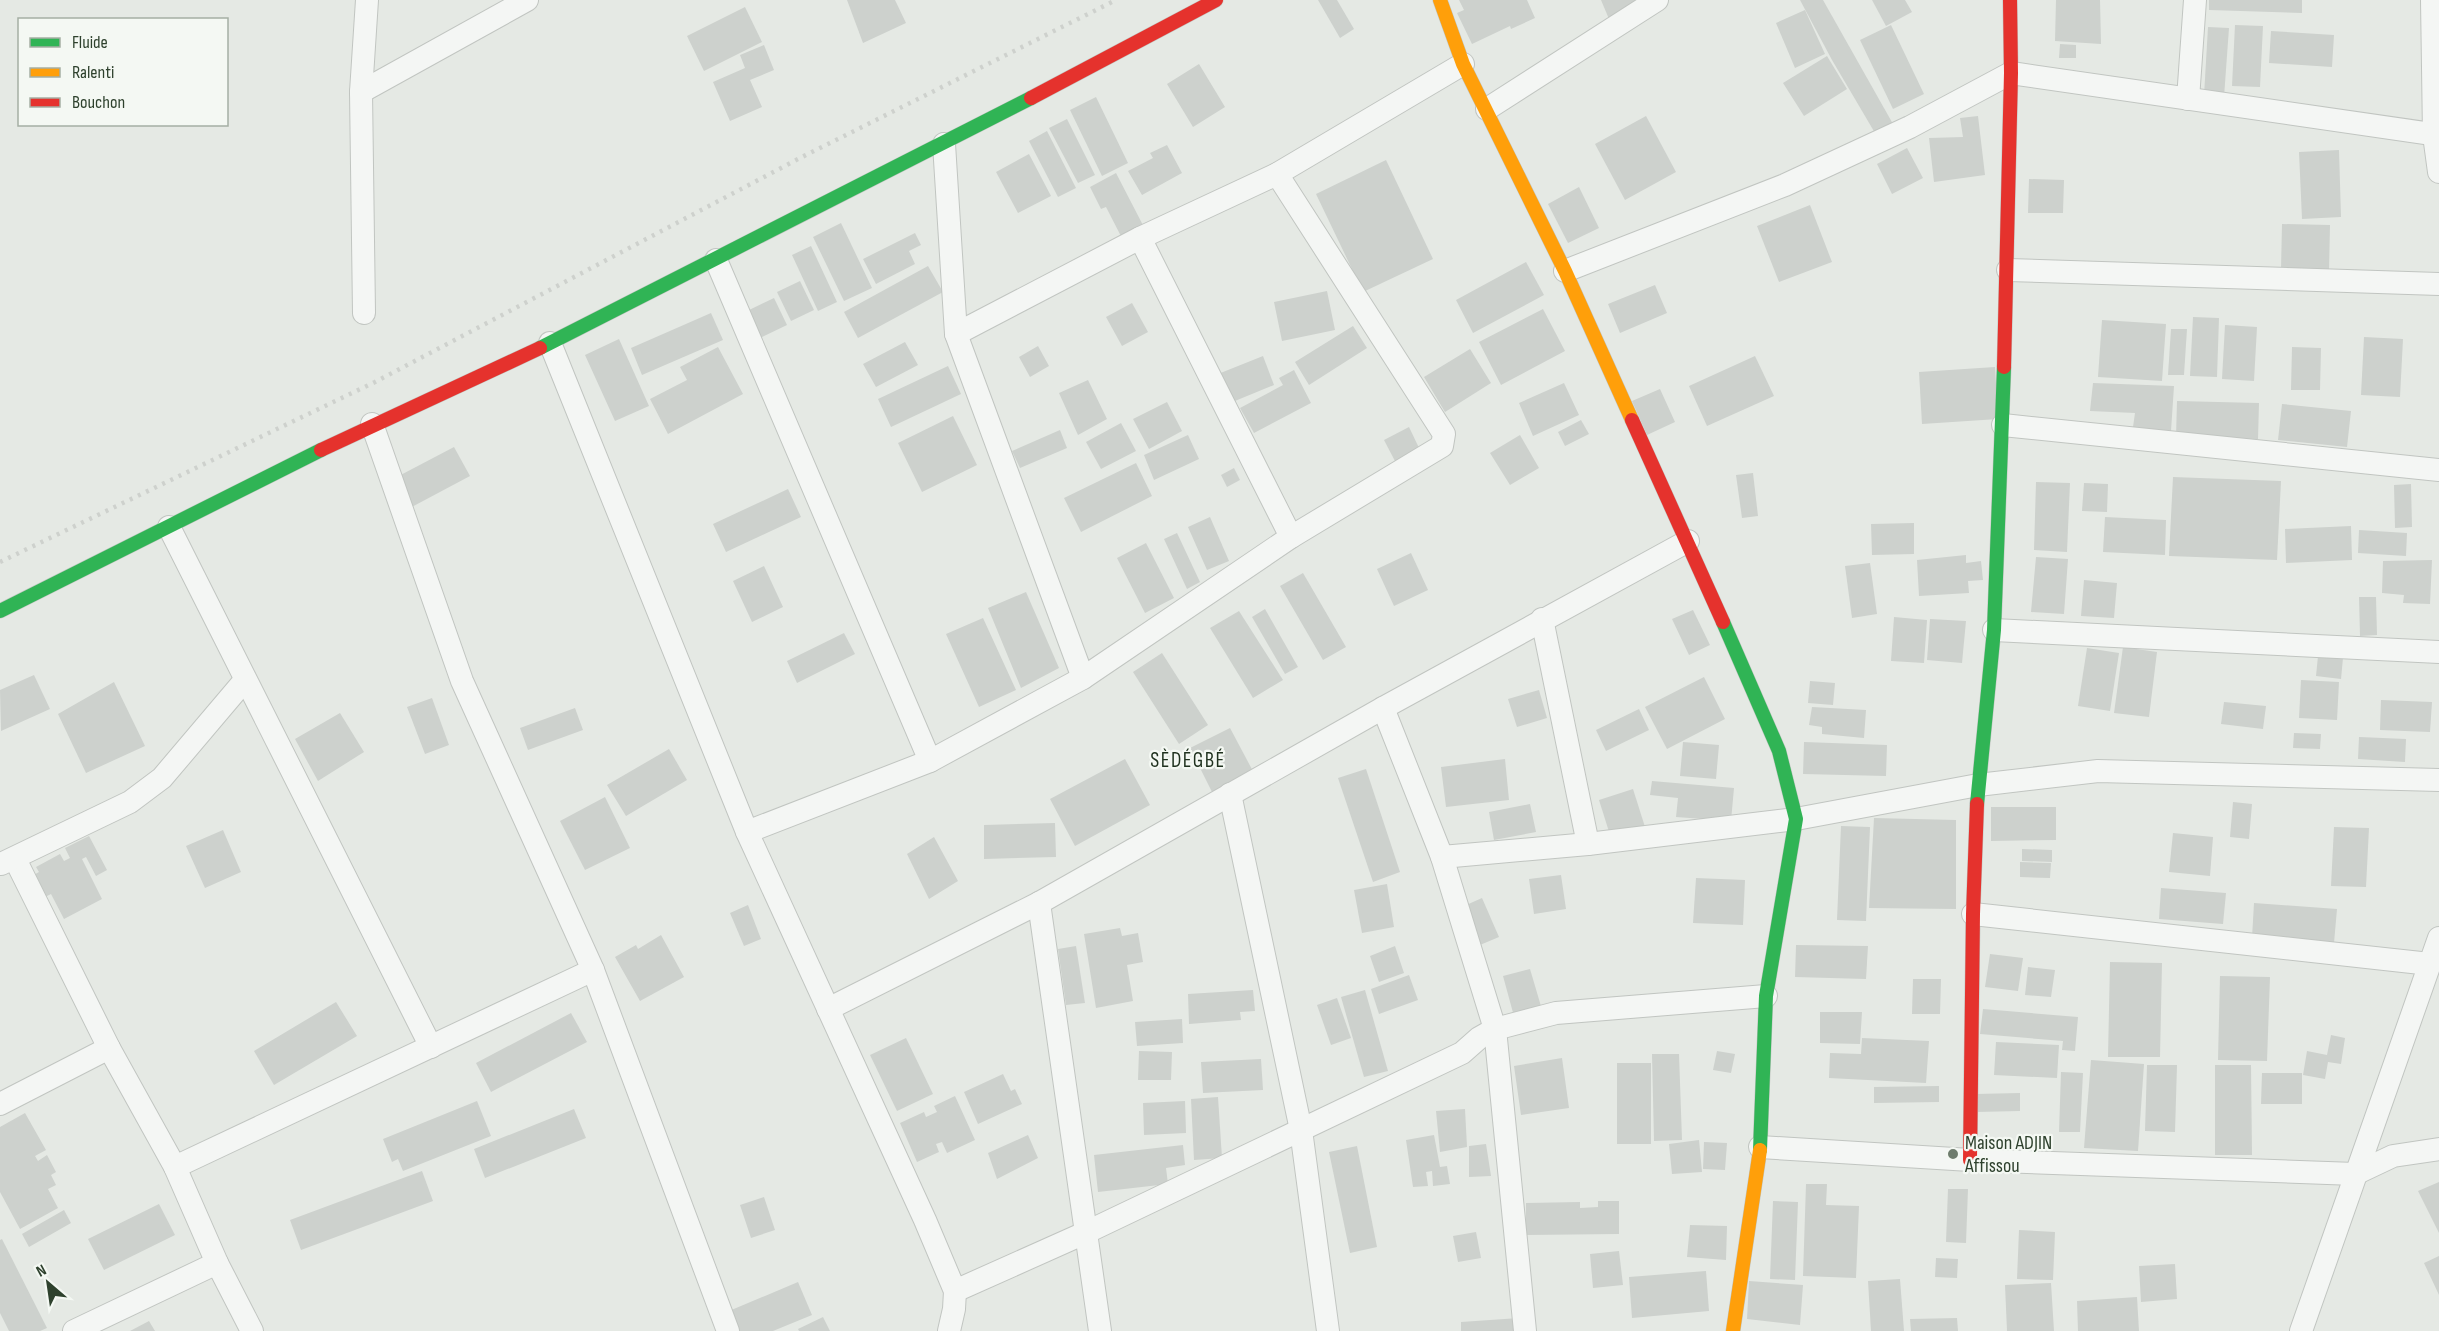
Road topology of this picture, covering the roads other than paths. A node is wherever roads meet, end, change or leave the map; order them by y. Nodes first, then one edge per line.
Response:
1 (367, 0) edge
2 (527, 0) edge
3 (1216, 0) edge
4 (1440, 0) edge
5 (1657, 0) edge
6 (2010, 0) edge
7 (2194, 0) edge
8 (2432, 0) edge
9 (1463, 64) junction
10 (2011, 73) junction
11 (361, 92) junction
12 (2188, 99) junction
13 (1487, 109) junction
14 (2437, 135) edge
15 (944, 144) junction
16 (2439, 172) edge
17 (1277, 174) junction
18 (1140, 238) junction
19 (716, 260) junction
20 (2008, 270) junction
21 (1565, 271) junction
22 (2439, 284) edge
23 (364, 313) dead end
24 (956, 334) junction
25 (550, 343) junction
26 (372, 424) junction
27 (2003, 425) junction
28 (2439, 470) edge
29 (169, 527) junction
30 (1291, 537) junction
31 (1688, 541) junction
32 (0, 611) edge
33 (1542, 619) junction
34 (1995, 630) junction
35 (2439, 652) edge
36 (1083, 678) junction
37 (245, 680) junction
38 (1383, 708) junction
39 (930, 761) junction
40 (2439, 780) edge
41 (1978, 785) junction
42 (1230, 794) junction
43 (1796, 819) junction
44 (747, 832) junction
45 (1588, 844) junction
46 (1442, 857) junction
47 (7, 862) edge
48 (1039, 903) junction
49 (1973, 914) junction
50 (2439, 938) edge
51 (2430, 964) junction
52 (593, 970) junction
53 (1766, 996) junction
54 (828, 1010) junction
55 (1495, 1029) junction
56 (431, 1047) junction
57 (109, 1048) junction
58 (0, 1104) edge
59 (1301, 1130) junction
60 (1760, 1148) junction
61 (2439, 1149) edge
62 (1970, 1160) junction
63 (175, 1167) junction
64 (2355, 1174) junction
65 (1087, 1232) junction
66 (217, 1263) junction
67 (955, 1291) junction
68 (74, 1331) edge
69 (252, 1331) edge
70 (728, 1331) edge
71 (949, 1331) edge
72 (1100, 1331) edge
73 (1328, 1331) edge
74 (1525, 1331) edge
75 (1733, 1331) edge
76 (2301, 1331) edge

1 - 11 street
2 - 11 street
3 - 15 street
4 - 9 street
5 - 13 street
6 - 10 street
7 - 12 street
8 - 14 street
9 - 13 street
9 - 17 street
10 - 12 street
10 - 20 street
10 - 21 street
11 - 23 street
12 - 14 street
13 - 21 street
14 - 16 street
15 - 19 street
15 - 24 street
17 - 18 street
17 - 30 street
18 - 24 street
18 - 30 street
19 - 25 street
19 - 39 street
20 - 22 street
20 - 27 street
21 - 31 street
24 - 36 street
25 - 26 street
25 - 44 street
26 - 29 street
26 - 52 street
27 - 28 street
27 - 34 street
29 - 32 street
29 - 37 street
30 - 36 street
31 - 33 street
31 - 43 street
33 - 38 street
33 - 45 street
34 - 35 street
34 - 41 street
36 - 39 street
37 - 47 street
37 - 56 street
38 - 42 street
38 - 46 street
39 - 44 street
40 - 41 street
41 - 43 street
41 - 49 street
42 - 48 street
42 - 59 street
43 - 45 street
43 - 53 street
44 - 54 street
45 - 46 street
46 - 55 street
47 - 57 street
48 - 54 street
48 - 65 street
49 - 51 street
49 - 62 street
50 - 51 street
51 - 64 street
52 - 56 street
52 - 70 street
53 - 55 street
53 - 60 street
54 - 67 street
55 - 59 street
55 - 74 street
56 - 63 street
57 - 58 street
57 - 63 street
59 - 65 street
59 - 73 street
60 - 62 street
60 - 75 street
61 - 64 street
62 - 64 street
63 - 66 street
64 - 76 street
65 - 67 street
65 - 72 street
66 - 68 street
66 - 69 street
67 - 71 street

